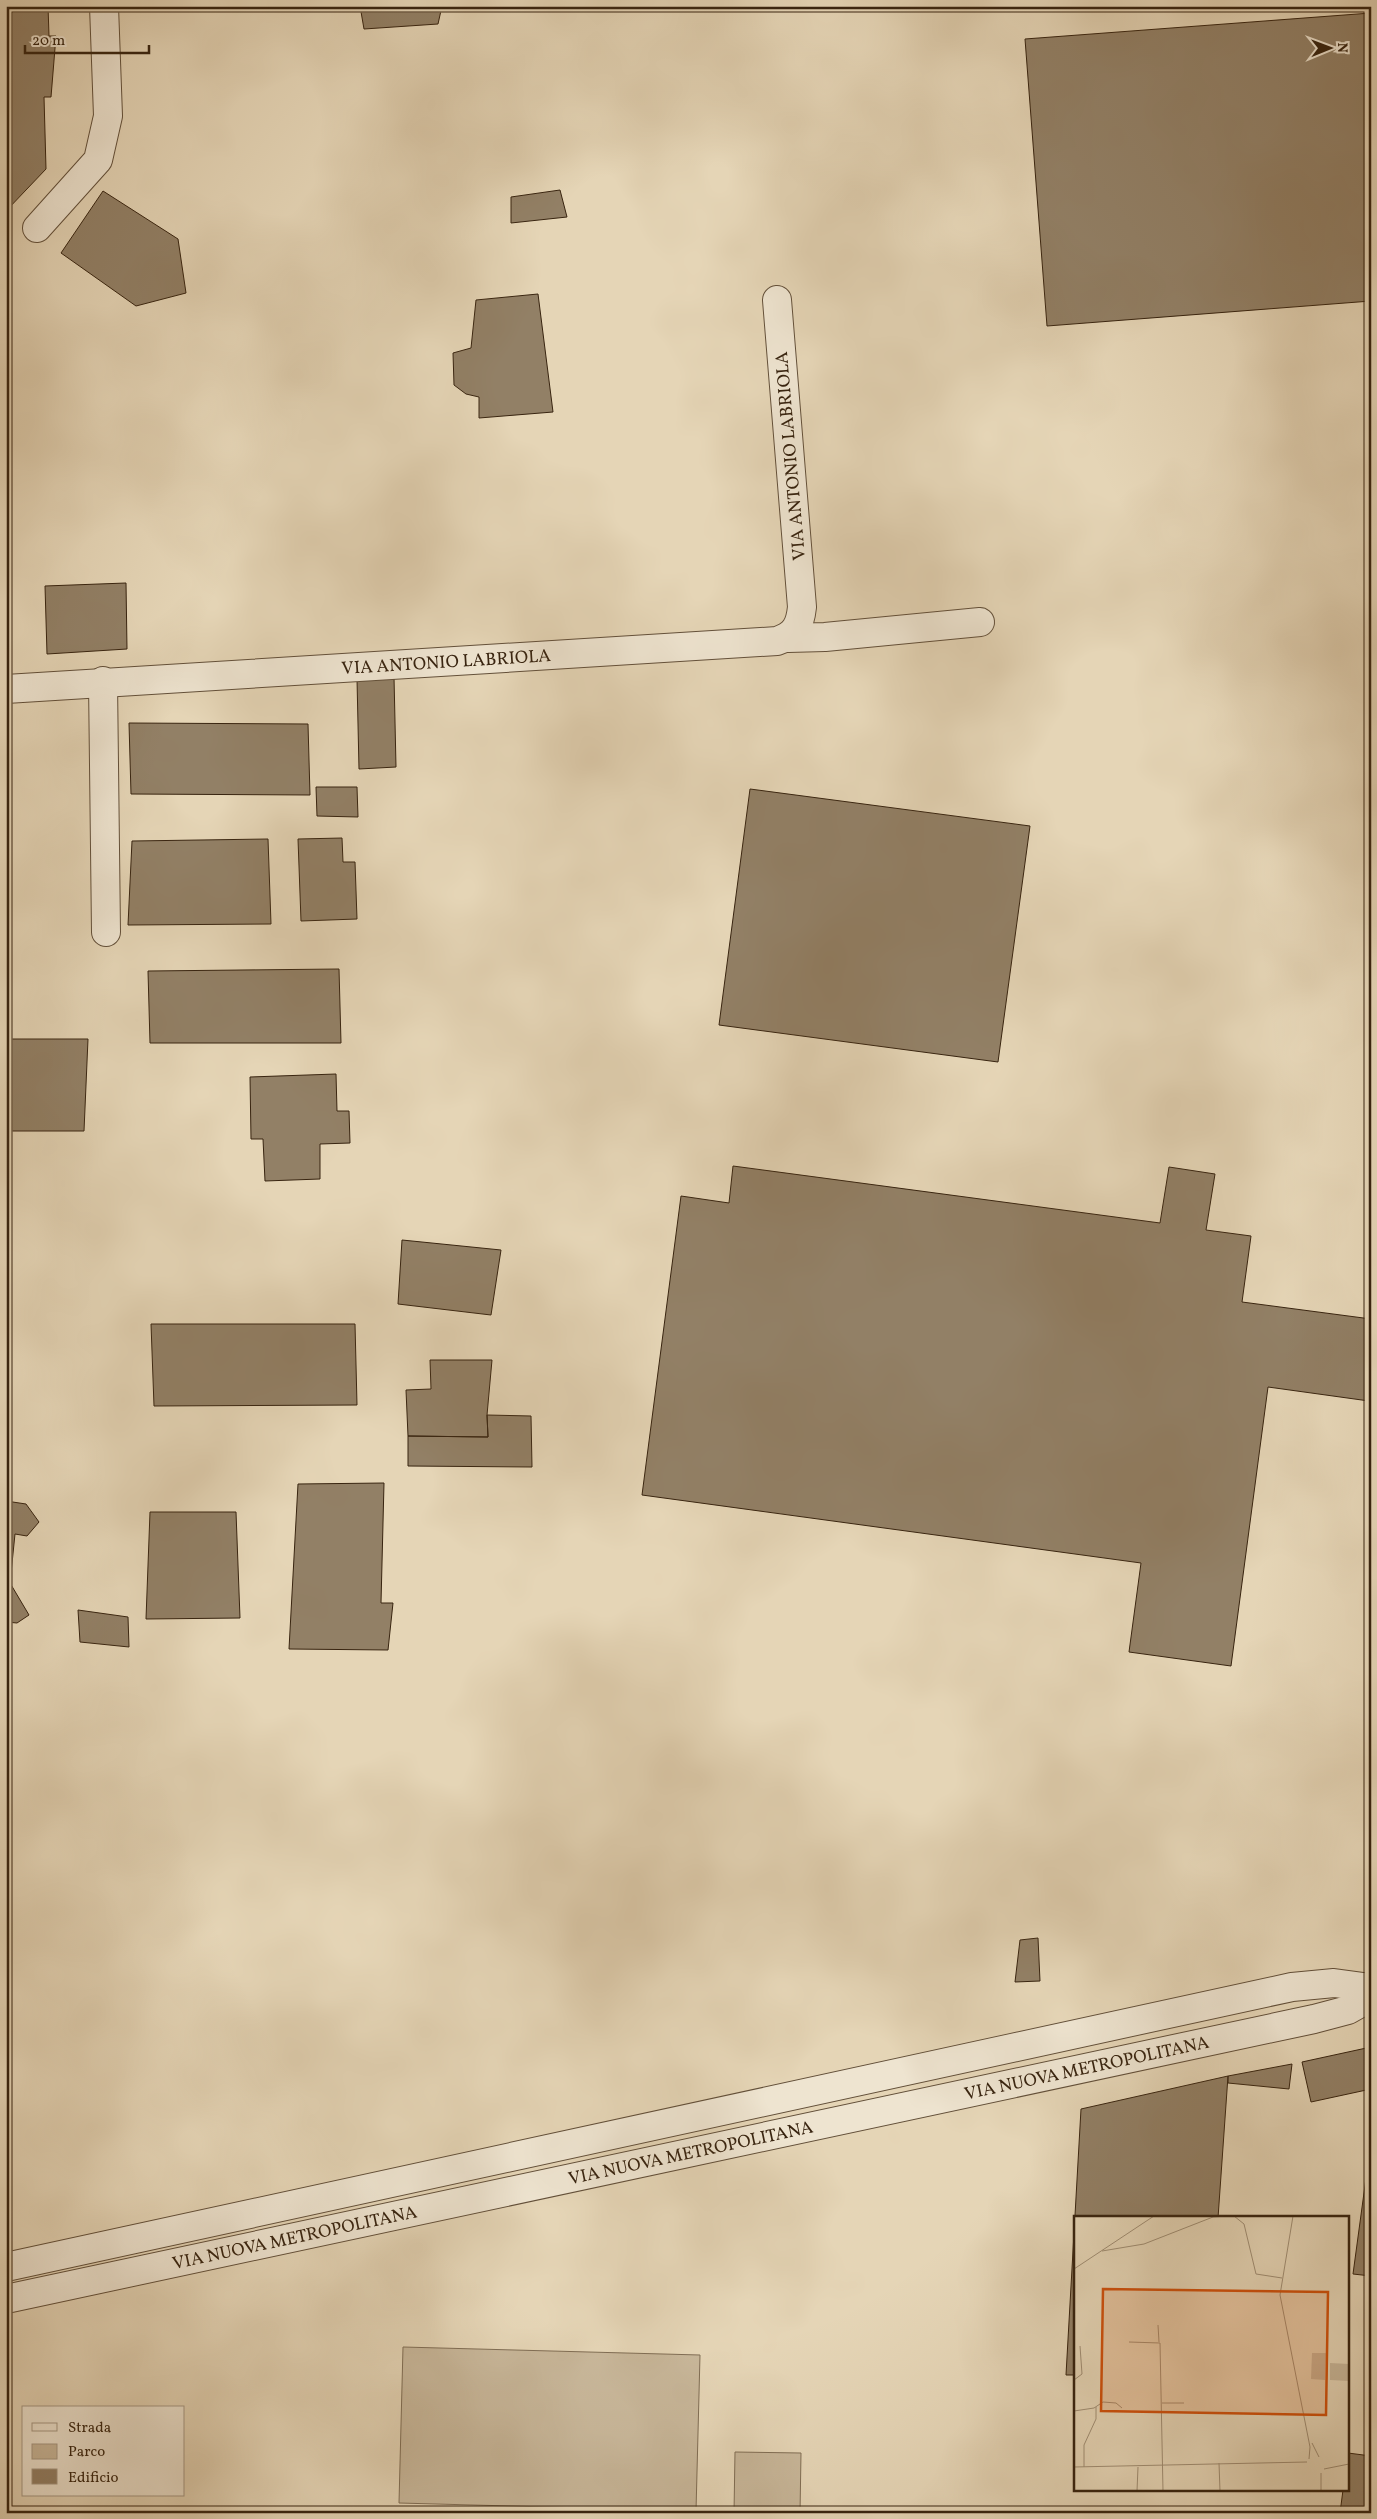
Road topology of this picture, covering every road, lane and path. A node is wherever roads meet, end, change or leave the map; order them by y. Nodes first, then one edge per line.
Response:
1 (104, 6) edge
2 (37, 228) dead end
3 (777, 300) dead end
4 (980, 622) dead end
5 (788, 638) junction
6 (103, 681) junction
7 (6, 689) edge
8 (106, 932) dead end
9 (1371, 1988) edge
10 (1371, 1997) edge
11 (6, 2267) edge
12 (6, 2299) edge

1 - 2 street
3 - 5 street, VIA ANTONIO LABRIOLA
4 - 5 street, VIA ANTONIO LABRIOLA
5 - 6 street, VIA ANTONIO LABRIOLA
6 - 7 street, VIA ANTONIO LABRIOLA
6 - 8 street
9 - 11 street, VIA NUOVA METROPOLITANA
10 - 12 street, VIA NUOVA METROPOLITANA

